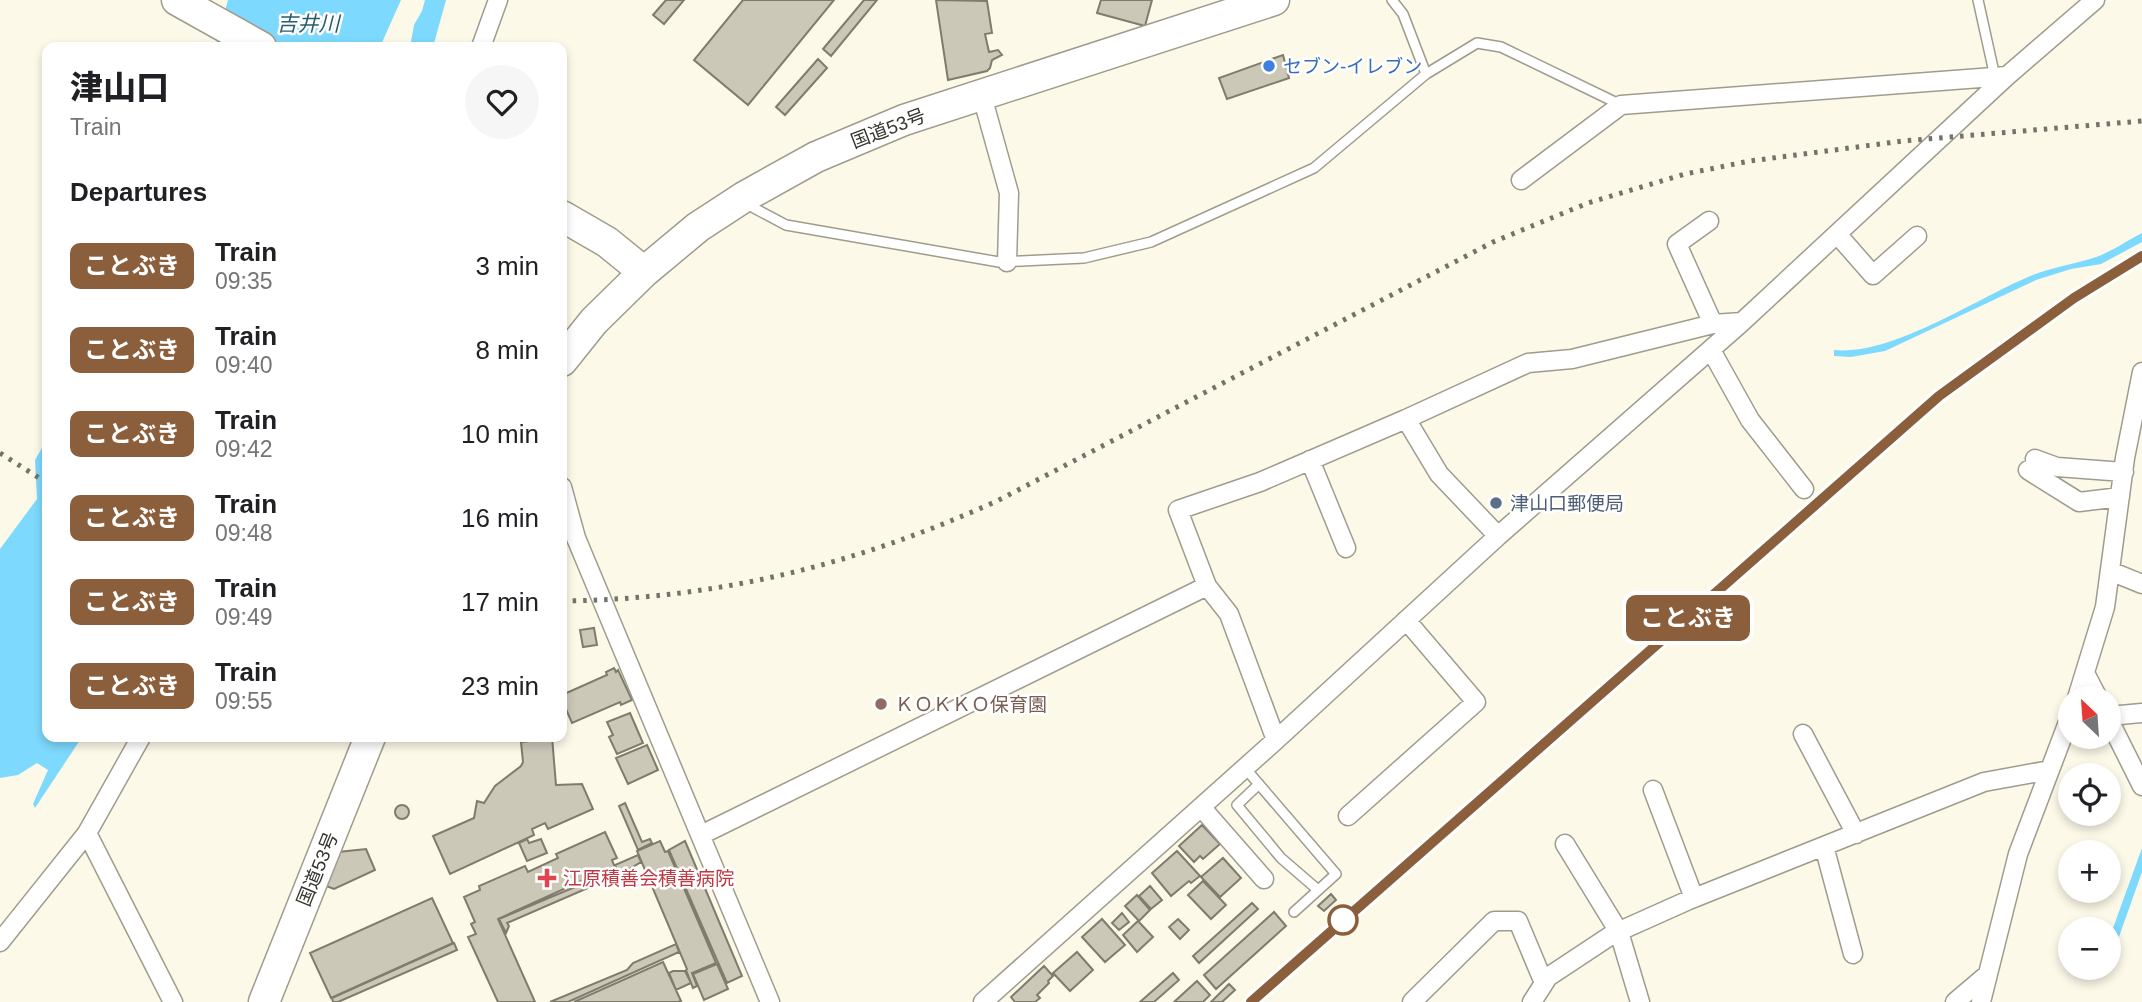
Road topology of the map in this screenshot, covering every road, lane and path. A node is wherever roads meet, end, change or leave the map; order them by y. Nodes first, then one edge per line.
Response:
1 (177, 0) edge
2 (498, 0) edge
3 (1274, 0) edge
4 (1392, 0) edge
5 (1978, 0) edge
6 (2095, 0) edge
7 (252, 42) edge
8 (483, 42) edge
9 (1426, 74) junction
10 (2001, 76) junction
11 (982, 96) junction
12 (1620, 105) junction
13 (1521, 180) dead end
14 (744, 197) junction
15 (567, 219) edge
16 (1709, 221) dead end
17 (1837, 233) junction
18 (1917, 236) dead end
19 (1007, 262) junction
20 (644, 272) junction
21 (1742, 322) junction
22 (1713, 324) junction
23 (1711, 349) junction
24 (567, 354) edge
25 (2142, 372) edge
26 (1406, 419) junction
27 (1310, 460) junction
28 (2124, 472) junction
29 (1804, 489) dead end
30 (2120, 497) junction
31 (567, 505) edge
32 (1498, 536) junction
33 (1346, 548) dead end
34 (2110, 571) junction
35 (2142, 584) edge
36 (1207, 586) junction
37 (1406, 620) junction
38 (2086, 675) junction
39 (2082, 686) edge
40 (2092, 686) edge
41 (2142, 713) edge
42 (2121, 716) edge
43 (1803, 734) dead end
44 (1276, 740) junction
45 (138, 742) edge
46 (368, 742) edge
47 (2121, 743) edge
48 (2058, 749) edge
49 (1245, 768) junction
50 (2050, 770) junction
51 (1259, 784) junction
52 (2142, 786) edge
53 (1653, 790) dead end
54 (1201, 807) junction
55 (1348, 816) dead end
56 (86, 833) junction
57 (1856, 834) junction
58 (701, 835) junction
59 (1565, 844) dead end
60 (1824, 846) junction
61 (1264, 879) dead end
62 (1318, 890) junction
63 (1694, 898) junction
64 (1294, 912) dead end
65 (1619, 932) junction
66 (0, 942) edge
67 (1853, 954) dead end
68 (1988, 974) junction
69 (1544, 983) junction
70 (173, 1002) edge
71 (264, 1002) edge
72 (770, 1002) edge
73 (983, 1002) edge
74 (1412, 1002) edge
75 (1532, 1002) edge
76 (1640, 1002) edge
77 (1955, 1002) edge
78 (1981, 1002) edge

1 - 7 highway
2 - 8 street
3 - 11 highway, 国道53号
4 - 9 lane
5 - 10 lane
6 - 10 street
9 - 12 lane
9 - 19 lane
10 - 12 street
10 - 17 street
11 - 14 highway, 国道53号
11 - 19 street
12 - 13 street
14 - 19 lane
14 - 20 highway, 国道53号
15 - 20 highway
16 - 22 street
17 - 18 street
17 - 21 street
20 - 24 highway, 国道53号
21 - 22 street
21 - 23 street
22 - 26 street
23 - 29 street
23 - 32 street
25 - 28 street
26 - 27 street
26 - 32 street
27 - 33 street
27 - 36 street
28 - 30 street
28 - 30 street
30 - 34 street
31 - 58 street
32 - 37 street
34 - 35 street
34 - 38 street
36 - 44 street
36 - 58 street
37 - 44 street
37 - 55 street
38 - 39 street
38 - 40 street
41 - 42 street
43 - 57 street
44 - 49 street
45 - 56 street
46 - 71 highway, 国道53号
47 - 52 street
48 - 50 street
49 - 51 lane
49 - 54 street
50 - 57 street
50 - 68 street
51 - 62 lane
51 - 62 lane
53 - 63 street
54 - 61 street
54 - 73 street
56 - 66 street
56 - 70 street
57 - 60 street
58 - 72 street
59 - 65 street
60 - 63 street
60 - 67 street
62 - 64 lane
63 - 65 street
65 - 69 street
65 - 76 street
68 - 77 street
68 - 78 street
69 - 74 street
69 - 75 street

